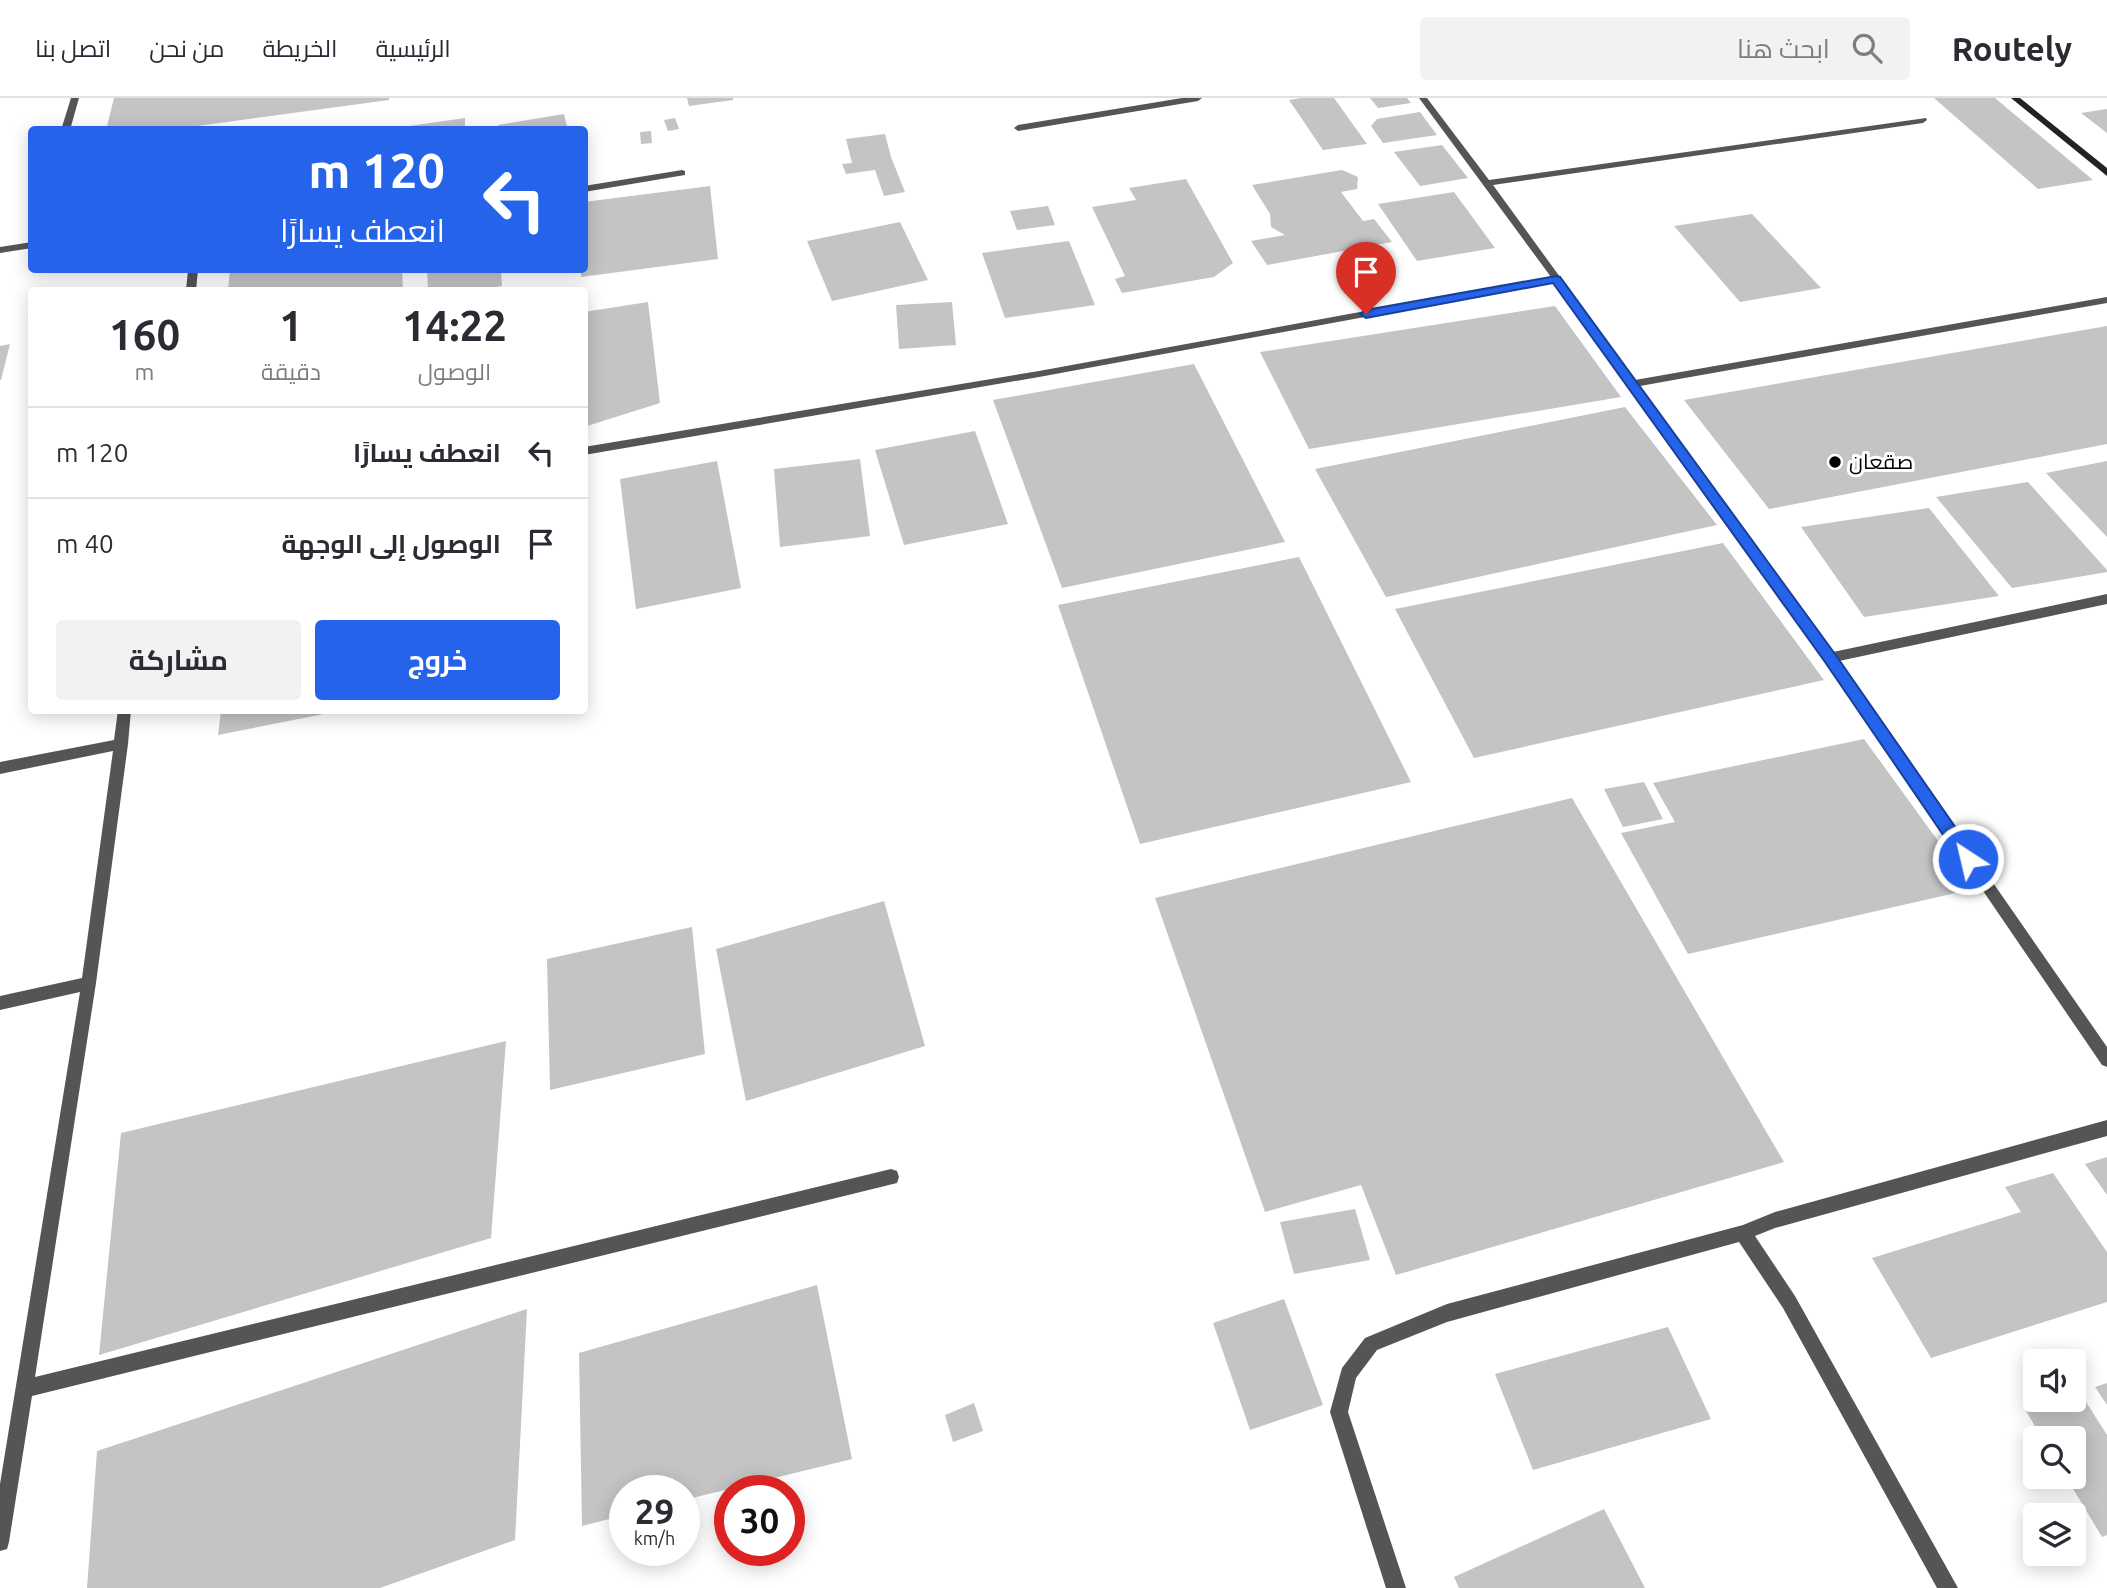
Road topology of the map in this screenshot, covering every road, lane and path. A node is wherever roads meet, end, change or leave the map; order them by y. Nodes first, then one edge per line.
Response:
1 (75, 98) edge
2 (1198, 98) edge
3 (1423, 98) edge
4 (2015, 98) edge
5 (1923, 120) dead end
6 (66, 126) edge
7 (1018, 128) dead end
8 (682, 173) dead end
9 (2107, 173) edge
10 (1486, 183) junction
11 (588, 188) edge
12 (28, 246) edge
13 (0, 250) edge
14 (1556, 279) junction
15 (2107, 300) edge
16 (1631, 384) junction
17 (588, 451) edge
18 (2106, 602) edge
19 (1830, 658) junction
20 (125, 714) edge
21 (121, 744) junction
22 (0, 768) edge
23 (89, 983) junction
24 (0, 1003) edge
25 (2107, 1060) edge
26 (2107, 1128) edge
27 (891, 1177) dead end
28 (1744, 1233) junction
29 (23, 1389) junction
30 (3, 1491) edge
31 (0, 1542) edge
32 (1396, 1588) edge
33 (1948, 1588) edge

1 - 6 street
2 - 7 street
3 - 10 street
4 - 9 street
5 - 10 street
8 - 11 street
10 - 14 street
12 - 13 street
14 - 16 street
14 - 17 street
15 - 16 street
16 - 19 street
18 - 19 street
19 - 25 street
20 - 21 street
21 - 22 street
21 - 23 street
23 - 24 street
23 - 29 street
26 - 28 street
27 - 29 street
28 - 32 street
28 - 33 street
29 - 30 street
30 - 31 street

